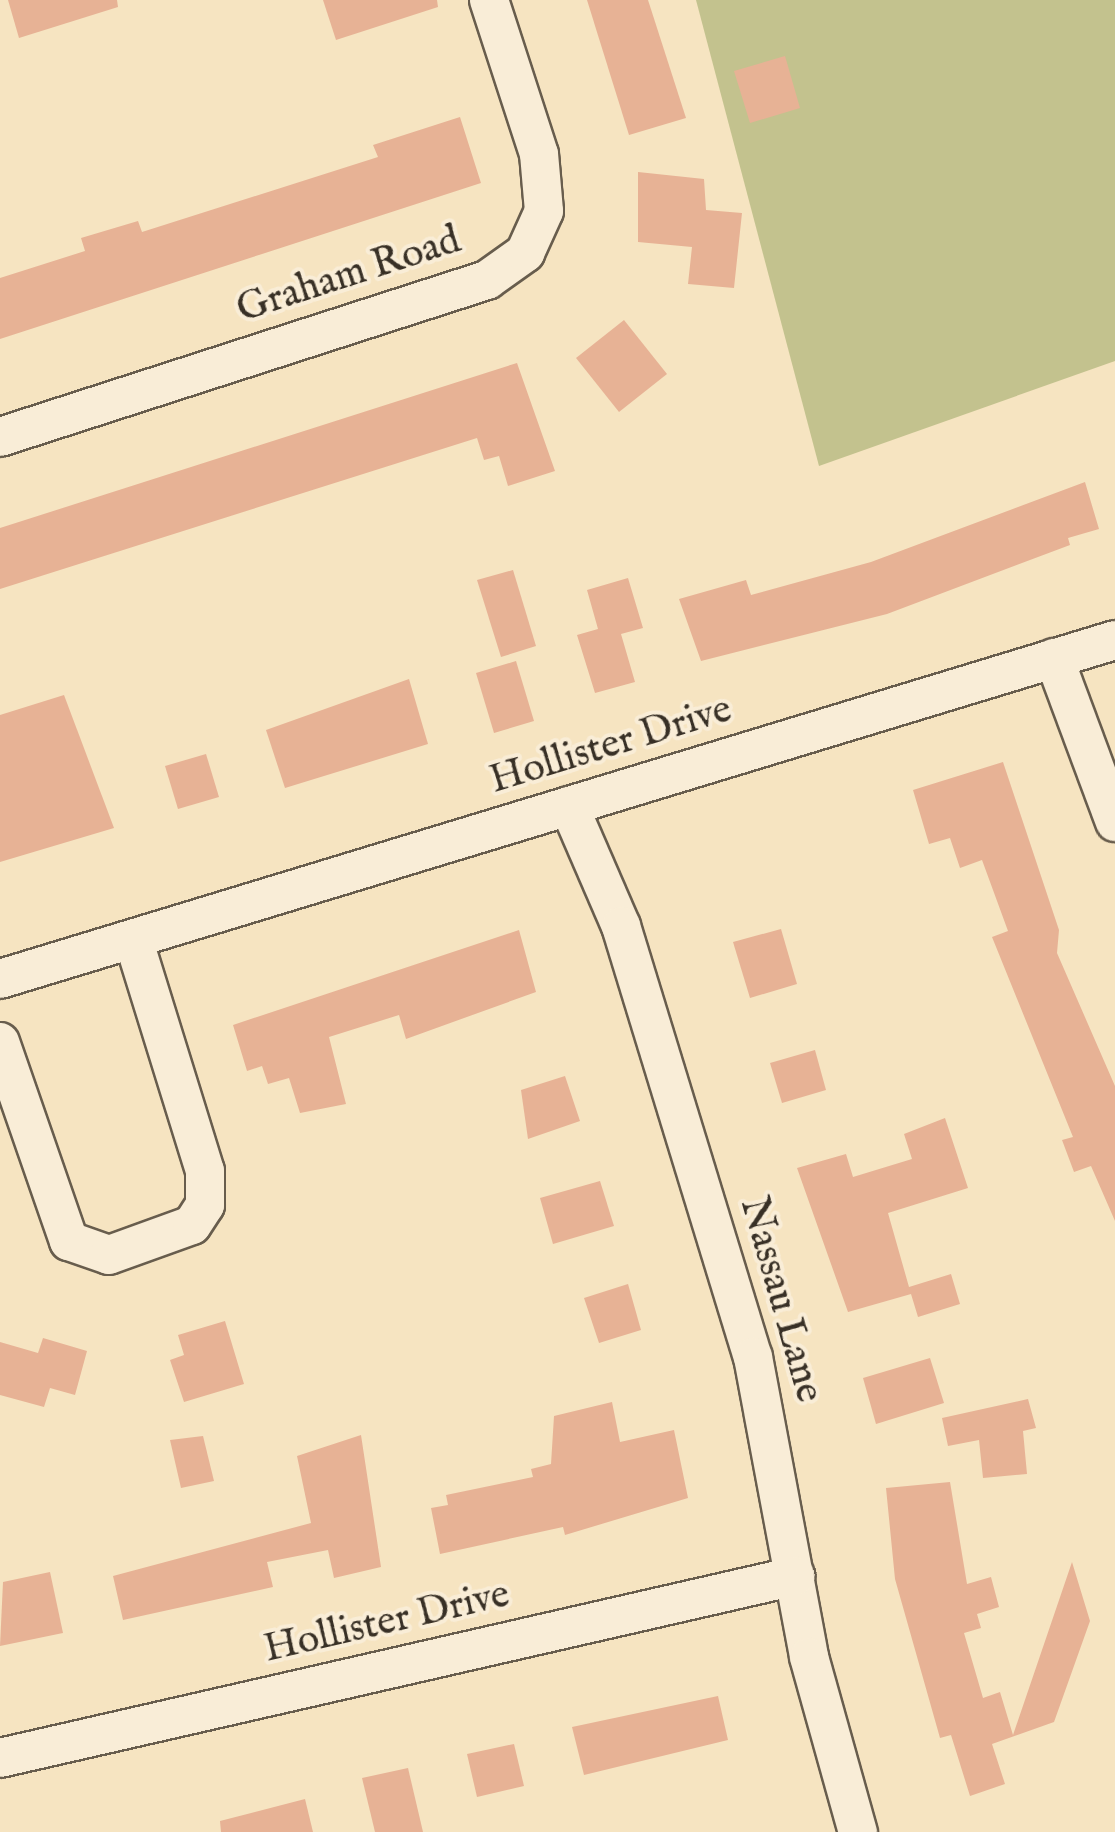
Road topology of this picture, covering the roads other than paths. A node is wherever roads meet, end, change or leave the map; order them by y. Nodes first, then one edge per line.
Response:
1 (489, 0) edge
2 (0, 437) edge
3 (1115, 640) edge
4 (1054, 658) junction
5 (569, 806) junction
6 (1115, 822) edge
7 (132, 939) junction
8 (0, 979) edge
9 (0, 1042) edge
10 (795, 1576) junction
11 (0, 1758) edge
12 (858, 1832) edge

1 - 2 street, Graham Road
3 - 4 street, Hollister Drive
4 - 5 street, Hollister Drive
4 - 6 street
5 - 7 street, Hollister Drive
5 - 10 street, Nassau Lane
7 - 8 street, Hollister Drive
7 - 9 street
10 - 11 street, Hollister Drive
10 - 12 street, Nassau Lane

